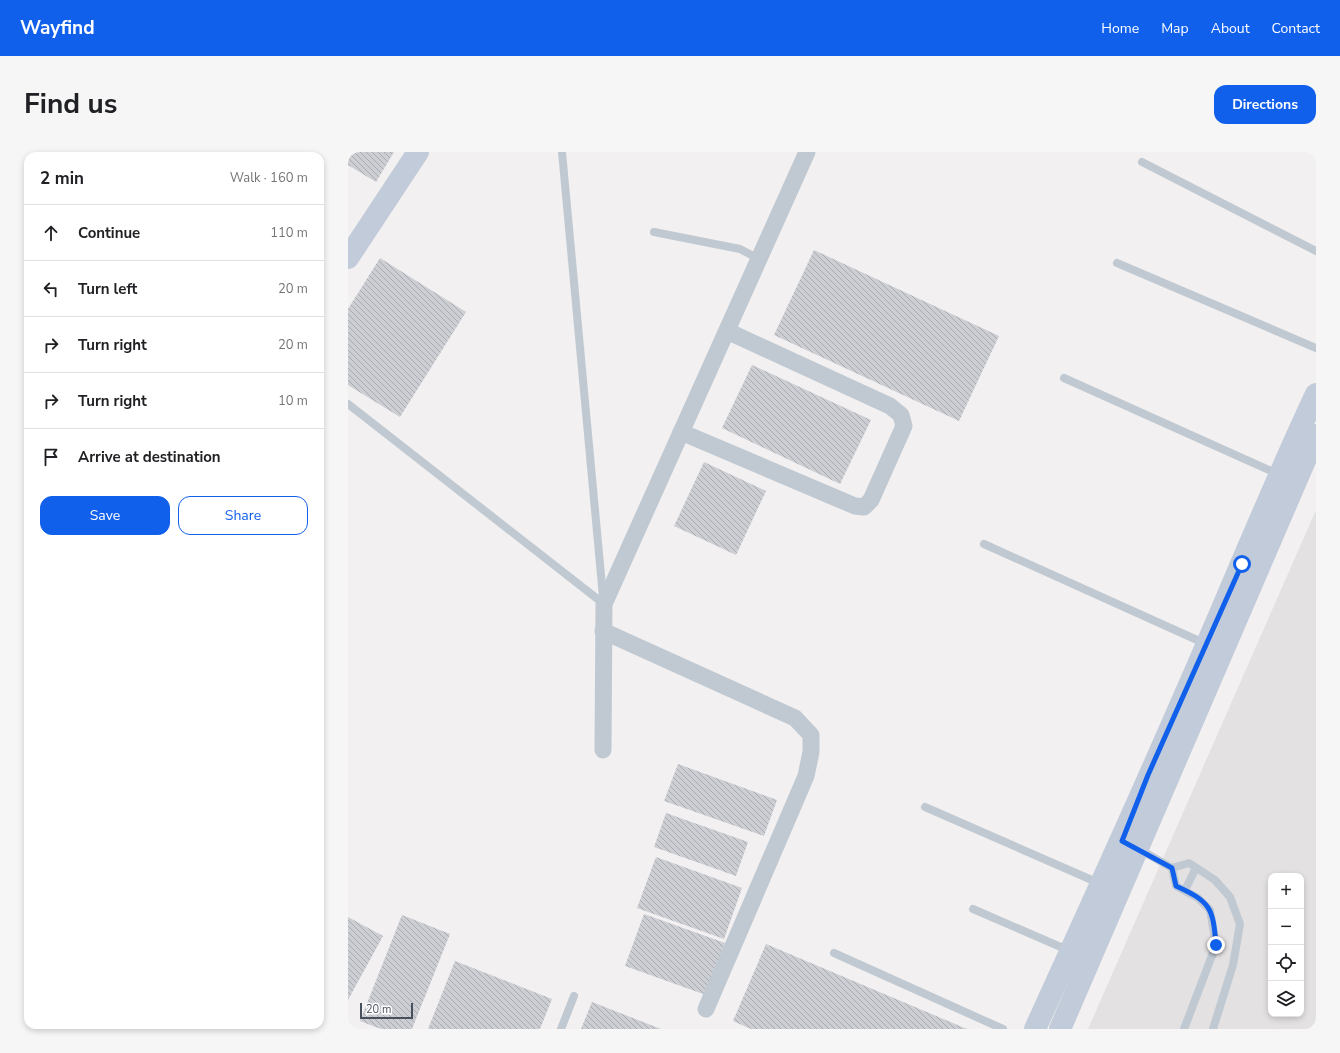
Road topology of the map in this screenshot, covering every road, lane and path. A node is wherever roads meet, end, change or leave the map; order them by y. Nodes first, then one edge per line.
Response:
1 (418, 152) edge
2 (562, 152) edge
3 (807, 152) edge
4 (1142, 162) dead end
5 (654, 232) dead end
6 (1316, 251) edge
7 (348, 258) edge
8 (759, 258) junction
9 (1117, 263) dead end
10 (726, 331) junction
11 (1316, 348) edge
12 (1064, 378) dead end
13 (1316, 394) edge
14 (348, 404) edge
15 (681, 432) junction
16 (1316, 435) edge
17 (1278, 474) junction
18 (984, 544) dead end
19 (604, 604) junction
20 (603, 631) junction
21 (1215, 647) junction
22 (603, 750) dead end
23 (926, 807) dead end
24 (1129, 845) junction
25 (1172, 868) junction
26 (1196, 868) junction
27 (1102, 884) junction
28 (1185, 890) junction
29 (973, 909) dead end
30 (1071, 951) junction
31 (834, 953) dead end
32 (574, 996) dead end
33 (706, 1009) dead end
34 (561, 1029) edge
35 (1003, 1029) edge
36 (1035, 1029) edge
37 (1060, 1029) edge
38 (1184, 1029) edge
39 (1213, 1029) edge

1 - 7 street
2 - 19 lane
3 - 8 street
4 - 6 lane
5 - 8 lane
8 - 10 street
9 - 11 lane
10 - 15 street
10 - 15 street
12 - 17 lane
13 - 17 street
14 - 19 lane
15 - 19 street
16 - 21 street
17 - 21 street
18 - 21 lane
19 - 20 street
20 - 22 street
20 - 33 street
21 - 24 street
23 - 27 lane
24 - 25 lane
24 - 27 street
24 - 37 street
25 - 26 lane
25 - 28 lane
26 - 28 lane
26 - 39 lane
27 - 30 street
28 - 38 lane
29 - 30 lane
30 - 36 street
31 - 35 lane
32 - 34 lane

